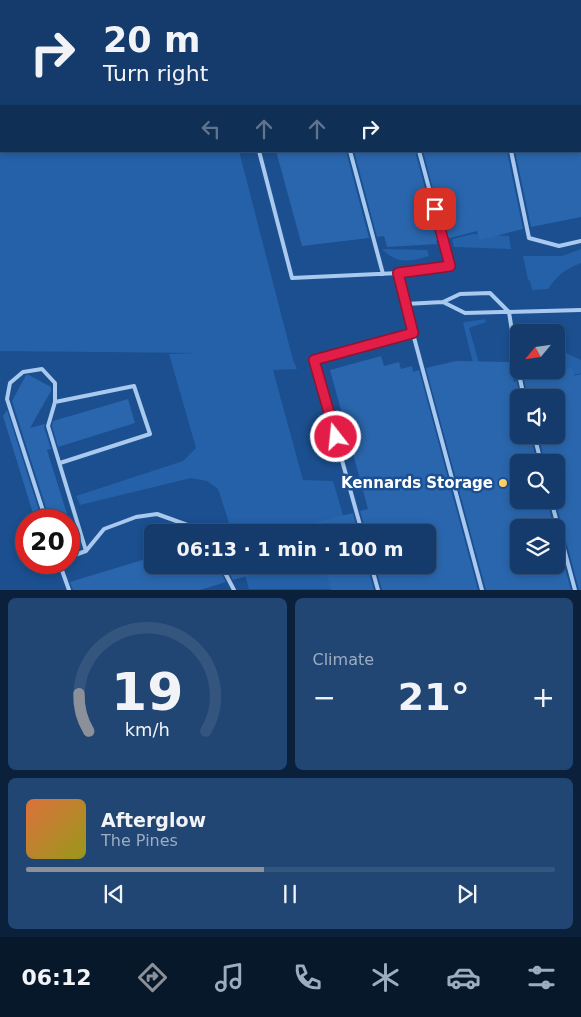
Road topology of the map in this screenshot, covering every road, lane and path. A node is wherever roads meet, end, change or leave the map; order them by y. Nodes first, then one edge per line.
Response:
1 (259, 152) edge
2 (350, 152) edge
3 (419, 152) edge
4 (511, 152) edge
5 (581, 241) edge
6 (398, 273) junction
7 (383, 274) junction
8 (443, 302) junction
9 (405, 304) junction
10 (581, 310) edge
11 (509, 312) junction
12 (413, 333) junction
13 (522, 389) edge
14 (56, 402) junction
15 (60, 463) junction
16 (42, 509) edge
17 (553, 509) edge
18 (183, 524) edge
19 (360, 524) edge
20 (86, 551) junction
21 (80, 553) edge
22 (63, 574) edge
23 (226, 574) edge
24 (374, 574) edge
25 (69, 590) edge
26 (234, 590) edge
27 (378, 590) edge
28 (482, 590) edge
29 (575, 590) edge

1 - 7 lane
2 - 7 lane
3 - 6 lane
4 - 5 lane
6 - 7 lane
6 - 9 lane
8 - 9 lane
8 - 11 lane
8 - 11 lane
9 - 12 lane
10 - 11 lane
11 - 13 lane
12 - 19 lane
12 - 28 lane
14 - 15 lane
14 - 15 lane
14 - 16 lane
15 - 20 lane
17 - 29 lane
18 - 20 lane
20 - 21 lane
22 - 25 lane
23 - 26 lane
24 - 27 lane

